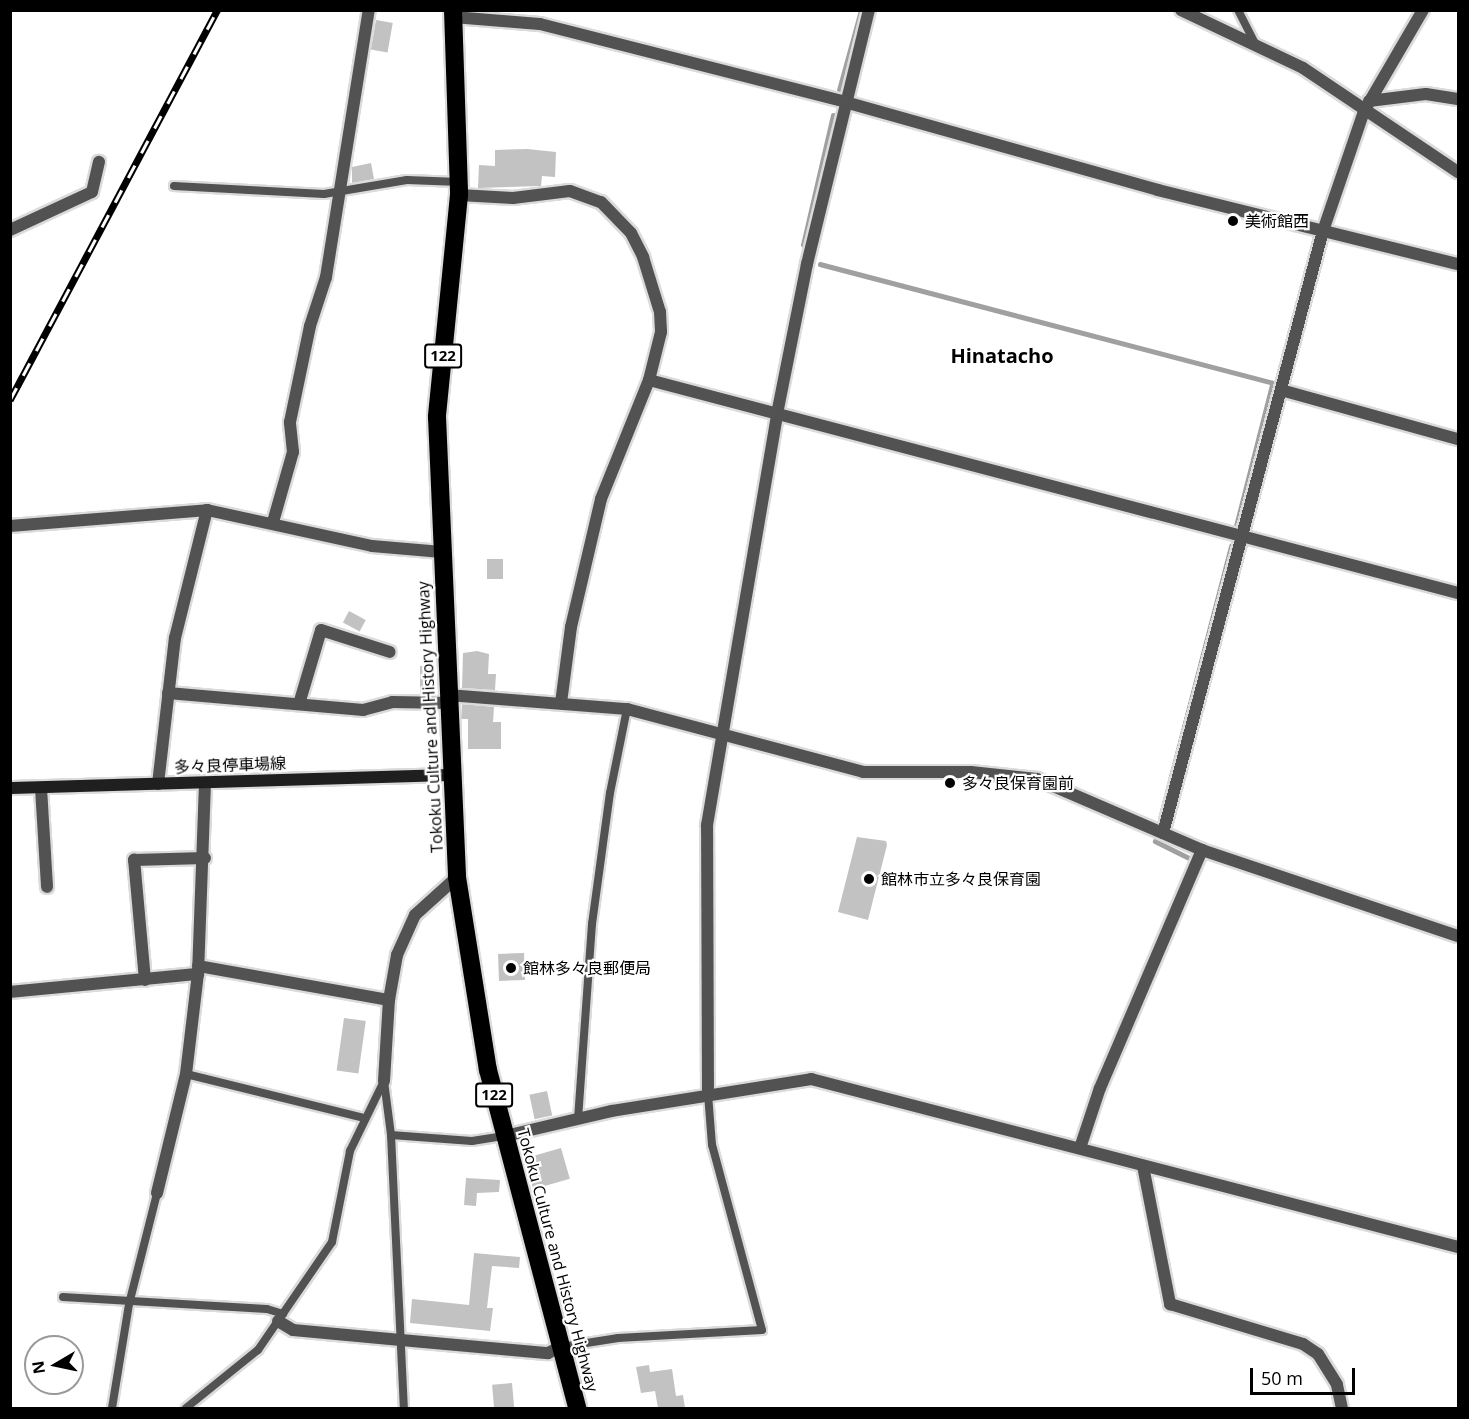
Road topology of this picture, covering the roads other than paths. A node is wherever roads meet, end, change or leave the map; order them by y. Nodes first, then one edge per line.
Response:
1 (369, 10) edge
2 (869, 10) edge
3 (1181, 10) edge
4 (1238, 10) edge
5 (1423, 10) edge
6 (453, 14) edge
7 (1255, 43) junction
8 (1458, 99) edge
9 (845, 102) junction
10 (1367, 106) junction
11 (99, 162) dead end
12 (1458, 172) edge
13 (174, 186) dead end
14 (459, 189) junction
15 (342, 192) junction
16 (10, 230) edge
17 (1323, 231) junction
18 (1458, 264) edge
19 (649, 380) junction
20 (1281, 390) junction
21 (777, 414) junction
22 (1458, 439) edge
23 (207, 510) junction
24 (273, 522) junction
25 (10, 526) edge
26 (1243, 537) junction
27 (442, 552) junction
28 (1458, 593) edge
29 (390, 652) dead end
30 (168, 693) junction
31 (448, 699) junction
32 (561, 703) junction
33 (299, 704) junction
34 (627, 709) junction
35 (725, 734) junction
36 (451, 774) junction
37 (205, 783) junction
38 (158, 784) junction
39 (10, 788) edge
40 (41, 788) junction
41 (1163, 833) junction
42 (1202, 850) junction
43 (205, 858) junction
44 (457, 877) junction
45 (46, 887) dead end
46 (1458, 936) edge
47 (198, 970) junction
48 (145, 980) junction
49 (10, 992) edge
50 (389, 1000) junction
51 (186, 1074) junction
52 (384, 1081) junction
53 (708, 1094) junction
54 (364, 1118) junction
55 (578, 1119) junction
56 (392, 1135) junction
57 (505, 1136) junction
58 (1080, 1149) junction
59 (1143, 1166) junction
60 (157, 1192) joint
61 (1458, 1247) edge
62 (63, 1297) dead end
63 (129, 1304) junction
64 (280, 1318) junction
65 (401, 1340) junction
66 (560, 1347) junction
67 (112, 1408) edge
68 (186, 1408) edge
69 (404, 1408) edge
70 (578, 1408) edge
71 (1342, 1408) edge

1 - 15 street
2 - 9 street
3 - 7 street
4 - 7 lane
5 - 10 street
6 - 9 street
6 - 14 highway, Tokoku Culture and History Highway / 122
7 - 10 street
8 - 10 street
9 - 17 street
9 - 21 street
10 - 12 street
10 - 17 street
11 - 16 street
13 - 15 lane
14 - 15 lane
14 - 19 street
14 - 27 highway, Tokoku Culture and History Highway / 122
15 - 24 street
17 - 18 street
17 - 20 street
19 - 21 street
19 - 32 street
20 - 22 street
20 - 26 street
21 - 26 street
21 - 35 street
23 - 24 street
23 - 25 street
23 - 30 street
24 - 27 street
26 - 28 street
26 - 41 street
27 - 31 highway, Tokoku Culture and History Highway / 122
29 - 33 street
30 - 33 street
30 - 38 street
31 - 32 street
31 - 33 street
31 - 36 highway, Tokoku Culture and History Highway / 122
32 - 34 street
34 - 35 street
34 - 55 lane
35 - 41 street
35 - 53 street
36 - 37 main road, 多々良停車場線
36 - 44 highway, Tokoku Culture and History Highway / 122
37 - 38 main road, 多々良停車場線
37 - 43 street
38 - 40 main road, 多々良停車場線
39 - 40 main road, 多々良停車場線
40 - 45 street
41 - 42 street
42 - 46 street
42 - 58 street
43 - 47 street
43 - 48 street
44 - 50 street
44 - 57 highway, Tokoku Culture and History Highway / 122
47 - 48 street
47 - 50 street
47 - 51 street
48 - 49 street
50 - 52 street
51 - 54 lane
51 - 60 street
52 - 54 lane
52 - 56 lane
53 - 55 street
53 - 58 street
53 - 66 lane
54 - 64 lane
55 - 57 street
56 - 57 lane
56 - 65 lane
57 - 66 highway, Tokoku Culture and History Highway / 122
58 - 59 street
59 - 61 street
59 - 71 street
60 - 63 lane
62 - 63 lane
63 - 64 lane
63 - 67 lane
64 - 65 street
64 - 68 lane
65 - 66 street
65 - 69 lane
66 - 70 highway, Tokoku Culture and History Highway / 122

